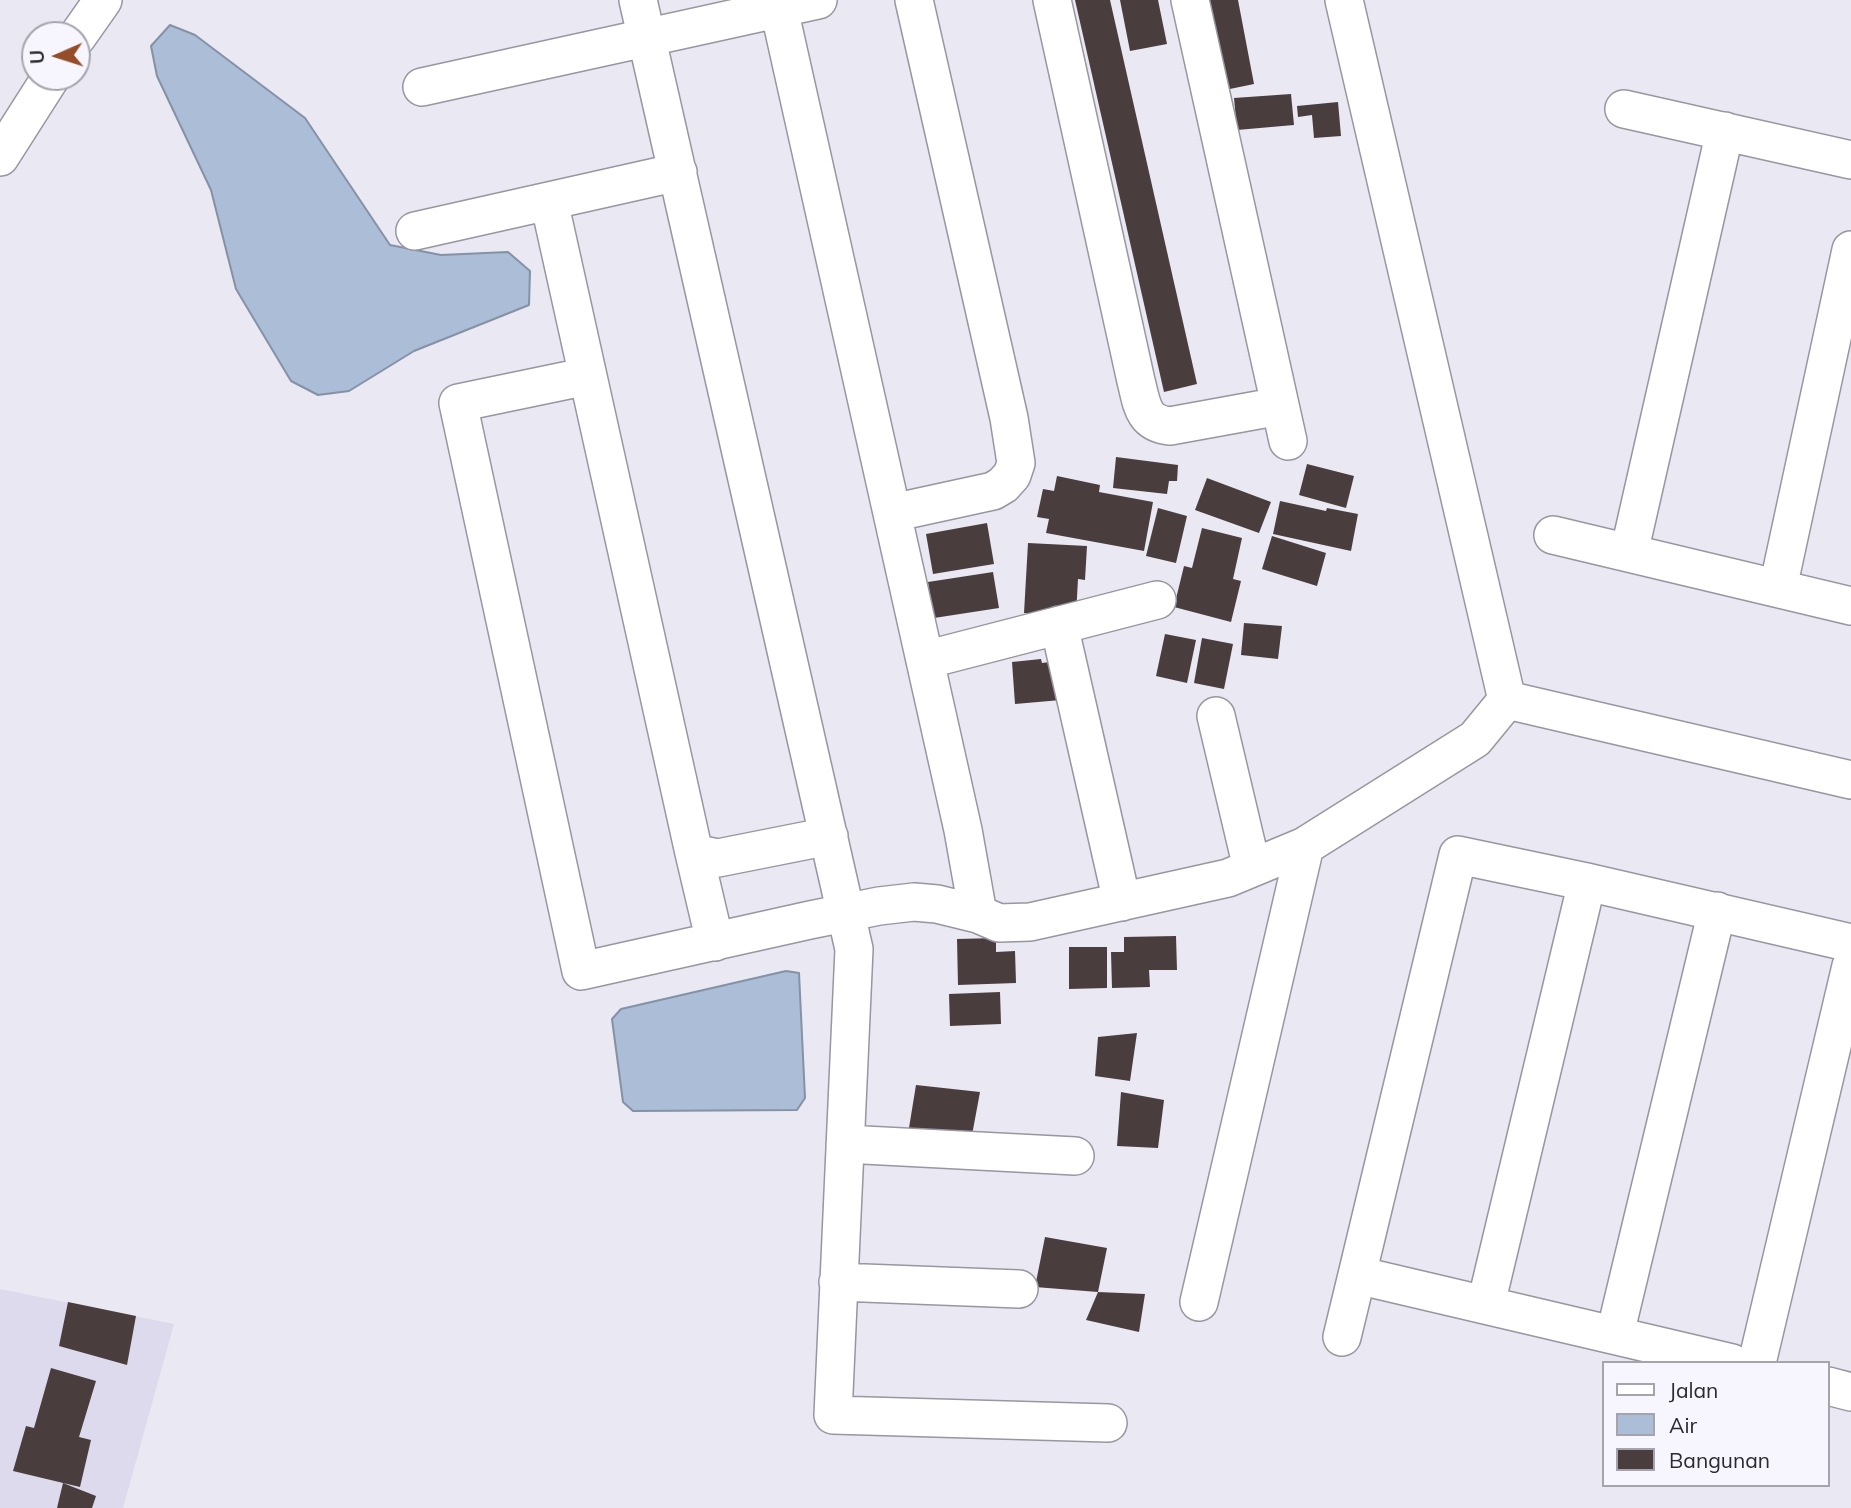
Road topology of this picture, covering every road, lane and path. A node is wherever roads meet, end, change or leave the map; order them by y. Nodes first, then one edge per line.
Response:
1 (103, 0) edge
2 (638, 0) edge
3 (817, 0) edge
4 (914, 0) edge
5 (1052, 0) edge
6 (1190, 0) edge
7 (1344, 0) edge
8 (778, 4) edge
9 (88, 21) edge
10 (646, 37) junction
11 (422, 87) dead end
12 (42, 91) edge
13 (1624, 109) dead end
14 (1725, 131) junction
15 (0, 157) edge
16 (1851, 160) edge
17 (678, 172) junction
18 (549, 201) junction
19 (415, 232) dead end
20 (1851, 250) edge
21 (588, 376) junction
22 (892, 513) junction
23 (1553, 534) dead end
24 (1629, 553) junction
25 (1778, 588) junction
26 (1157, 600) dead end
27 (1851, 606) edge
28 (1059, 625) junction
29 (925, 660) junction
30 (1507, 700) junction
31 (1216, 716) dead end
32 (1851, 780) edge
33 (829, 836) junction
34 (1305, 846) junction
35 (694, 853) junction
36 (1252, 869) junction
37 (1587, 882) junction
38 (1122, 901) junction
39 (1717, 911) junction
40 (847, 913) junction
41 (978, 914) junction
42 (715, 942) junction
43 (1851, 943) edge
44 (1851, 966) edge
45 (845, 1144) junction
46 (1075, 1156) dead end
47 (1357, 1275) junction
48 (838, 1282) junction
49 (1018, 1289) dead end
50 (1199, 1302) dead end
51 (1486, 1304) junction
52 (1615, 1334) junction
53 (1342, 1336) dead end
54 (1724, 1361) edge
55 (1757, 1361) edge
56 (1830, 1387) edge
57 (1851, 1392) edge
58 (1108, 1423) dead end

1 - 9 street
2 - 10 street
3 - 8 street
4 - 22 street
5 - 6 street
7 - 30 street
8 - 10 street
8 - 22 street
10 - 11 street
10 - 17 street
12 - 15 street
13 - 14 street
14 - 16 street
14 - 24 street
17 - 18 street
17 - 33 street
18 - 19 street
18 - 21 street
20 - 25 street
21 - 35 street
21 - 42 street
22 - 29 street
23 - 24 street
24 - 25 street
25 - 27 street
26 - 28 street
28 - 29 street
28 - 38 street
29 - 41 street
30 - 32 street
30 - 34 street
31 - 36 street
33 - 35 street
33 - 40 street
34 - 36 street
34 - 50 street
35 - 42 street
36 - 38 street
37 - 39 street
37 - 47 street
37 - 51 street
38 - 41 street
39 - 43 street
39 - 52 street
40 - 41 street
40 - 42 street
40 - 45 street
44 - 55 street
45 - 46 street
45 - 48 street
47 - 51 street
47 - 53 street
48 - 49 street
48 - 58 street
51 - 52 street
52 - 54 street
56 - 57 street

